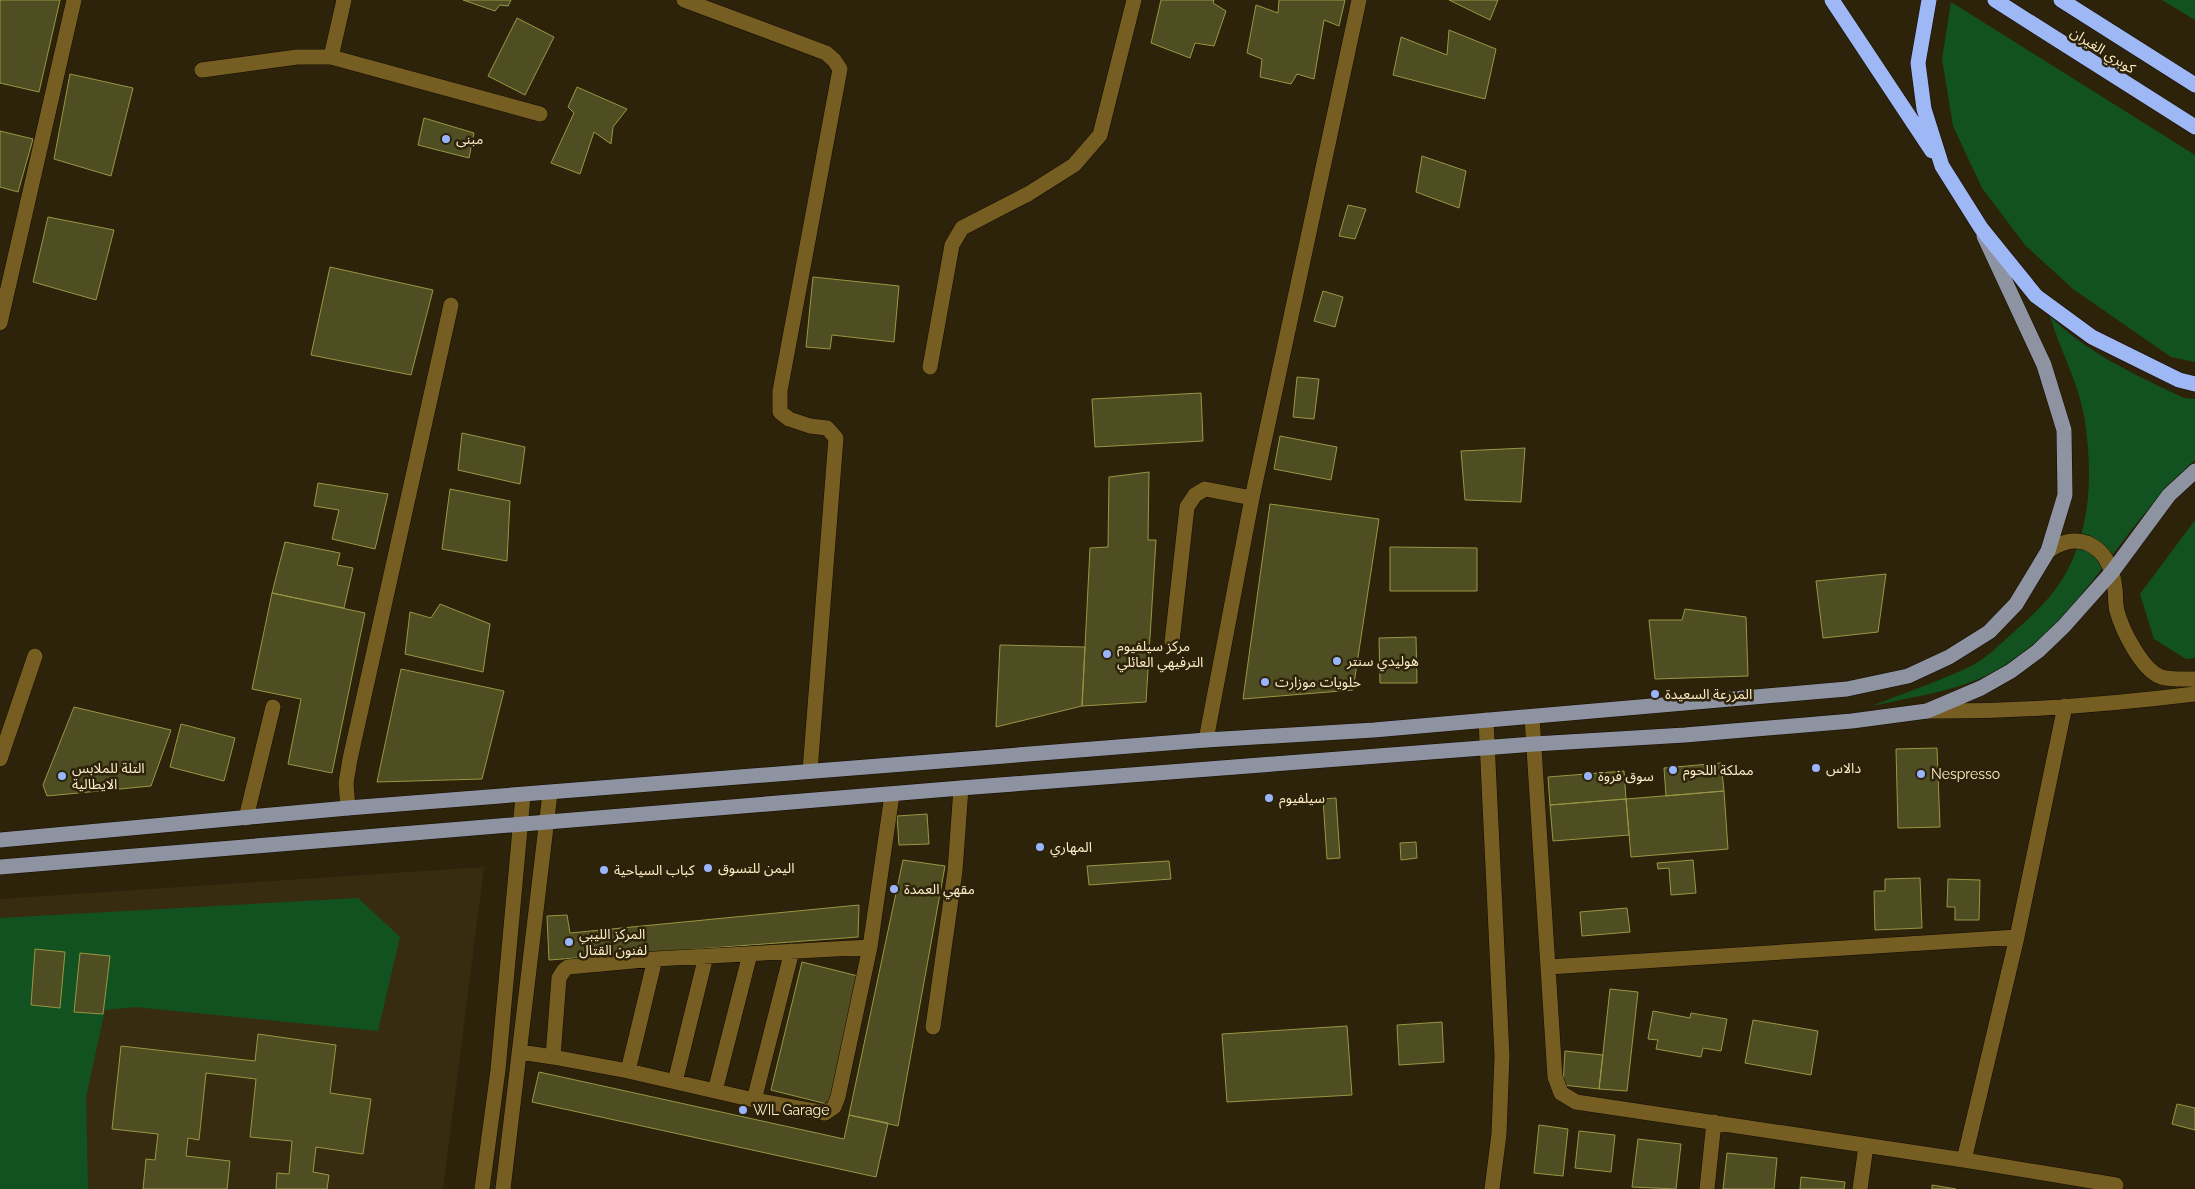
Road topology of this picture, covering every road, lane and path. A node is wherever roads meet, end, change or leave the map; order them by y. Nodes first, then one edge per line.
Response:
1 (74, 0) edge
2 (344, 0) edge
3 (684, 0) edge
4 (1134, 0) edge
5 (1359, 0) edge
6 (1832, 0) edge
7 (1929, 0) edge
8 (1995, 0) edge
9 (2061, 0) edge
10 (331, 57) junction
11 (202, 70) dead end
12 (2195, 85) edge
13 (540, 114) dead end
14 (2195, 127) edge
15 (1942, 166) junction
16 (1981, 228) junction
17 (3, 295) edge
18 (451, 305) dead end
19 (0, 323) edge
20 (930, 367) dead end
21 (2195, 384) edge
22 (2195, 471) edge
23 (1252, 498) junction
24 (2048, 551) junction
25 (2112, 572) junction
26 (1172, 642) dead end
27 (35, 656) dead end
28 (2195, 679) edge
29 (2195, 694) edge
30 (2065, 706) junction
31 (273, 707) dead end
32 (1927, 711) junction
33 (1532, 717) junction
34 (1486, 720) junction
35 (1206, 740) junction
36 (1534, 744) junction
37 (1488, 748) junction
38 (0, 759) edge
39 (810, 772) junction
40 (961, 788) junction
41 (550, 793) junction
42 (892, 795) junction
43 (523, 796) junction
44 (348, 808) junction
45 (246, 818) junction
46 (546, 822) junction
47 (520, 824) junction
48 (0, 840) edge
49 (0, 866) edge
50 (2017, 937) junction
51 (870, 947) junction
52 (792, 951) junction
53 (750, 954) junction
54 (706, 956) junction
55 (655, 959) junction
56 (1548, 967) junction
57 (933, 1027) dead end
58 (520, 1052) junction
59 (552, 1057) junction
60 (498, 1070) junction
61 (628, 1071) junction
62 (517, 1072) junction
63 (674, 1082) junction
64 (715, 1091) junction
65 (754, 1100) junction
66 (1714, 1122) junction
67 (1866, 1146) junction
68 (1964, 1160) junction
69 (2116, 1186) dead end
70 (482, 1189) edge
71 (503, 1189) edge
72 (1492, 1189) edge
73 (1707, 1189) edge
74 (1860, 1189) edge

1 - 17 street
2 - 10 street
3 - 39 street
4 - 20 street
5 - 23 street
6 - 15 highway
7 - 15 highway
8 - 14 highway, كوبري الغيران
9 - 12 highway, كوبري الغيران
10 - 11 street
10 - 13 street
15 - 16 highway
16 - 21 highway
16 - 24 main road
17 - 19 street
18 - 44 street
22 - 25 main road
23 - 26 street
23 - 35 street
24 - 25 street
24 - 33 main road
25 - 28 street
25 - 32 main road
27 - 38 street
29 - 30 street
30 - 32 street
30 - 50 street
31 - 45 street
32 - 36 main road
33 - 34 main road
33 - 36 street
34 - 35 main road
34 - 37 street
35 - 39 main road
36 - 37 main road
36 - 56 street
37 - 40 main road
37 - 72 street
39 - 41 main road
40 - 42 main road
40 - 57 street
41 - 43 main road
41 - 46 street
42 - 46 main road
42 - 51 street
43 - 44 main road
43 - 47 street
44 - 45 main road
45 - 48 main road
46 - 47 main road
46 - 58 street
47 - 49 main road
47 - 60 street
50 - 56 street
50 - 68 street
51 - 52 street
51 - 65 street
52 - 53 street
52 - 65 street
53 - 54 street
53 - 64 street
54 - 55 street
54 - 63 street
55 - 59 street
55 - 61 street
56 - 66 street
58 - 59 street
58 - 62 street
59 - 61 street
60 - 62 street
60 - 70 street
61 - 63 street
62 - 71 street
63 - 64 street
64 - 65 street
66 - 67 street
66 - 73 street
67 - 68 street
67 - 74 street
68 - 69 street

